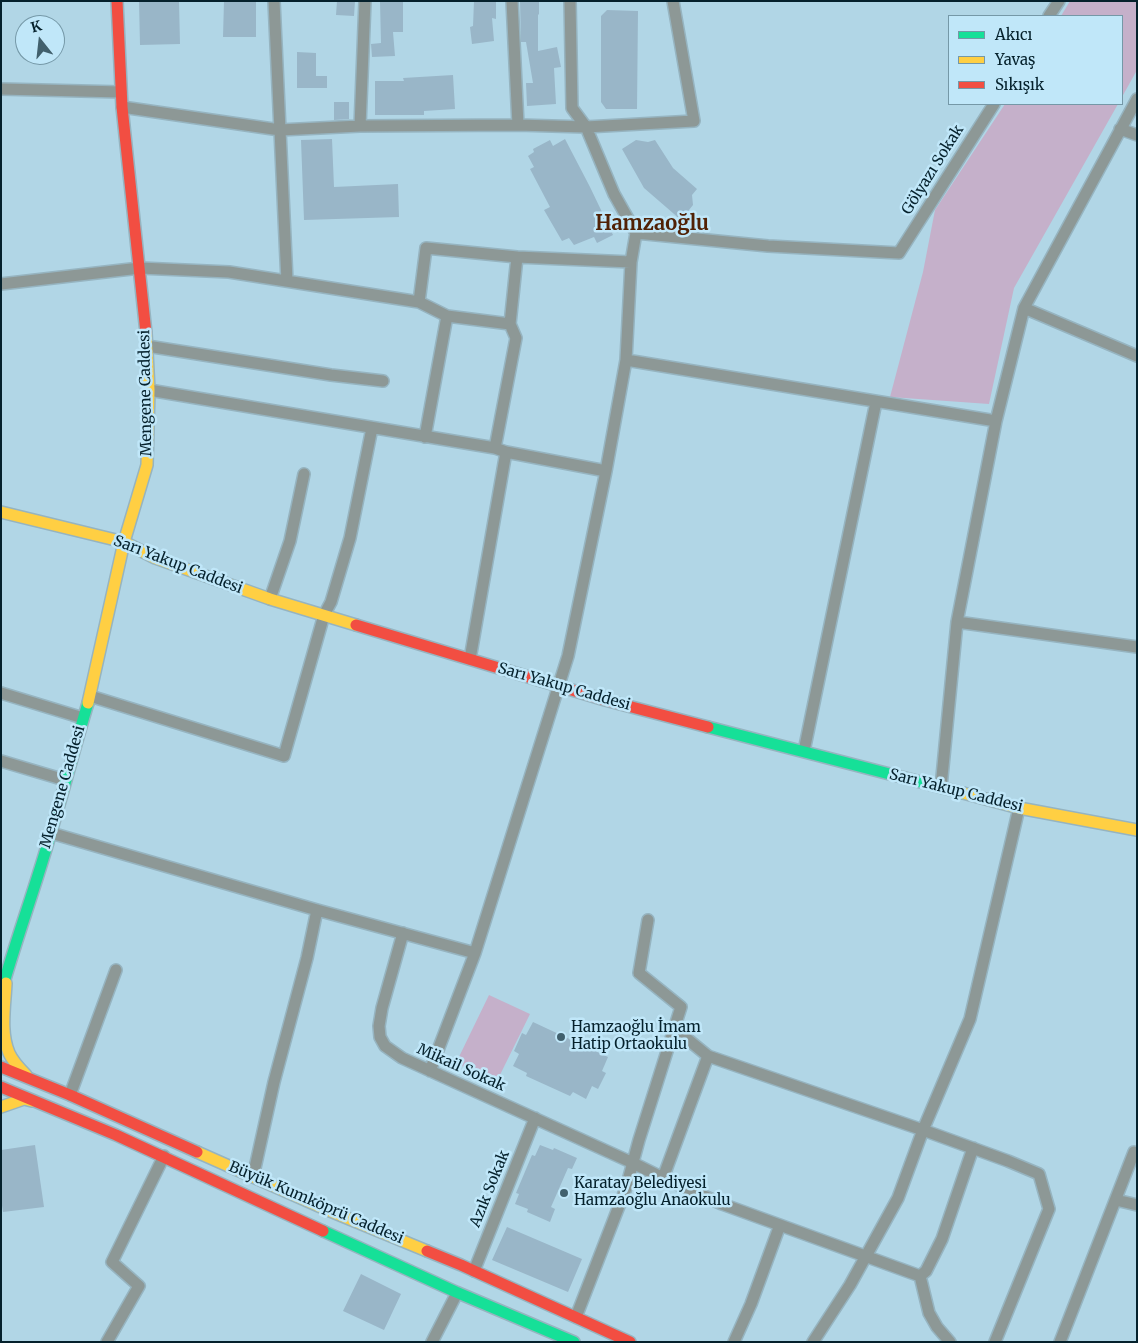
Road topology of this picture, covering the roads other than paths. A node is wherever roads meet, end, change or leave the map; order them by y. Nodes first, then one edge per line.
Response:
1 (117, 1) edge
2 (274, 1) edge
3 (365, 1) edge
4 (512, 1) edge
5 (570, 1) edge
6 (673, 1) edge
7 (1059, 1) edge
8 (1050, 15) edge
9 (1, 89) edge
10 (121, 92) junction
11 (1137, 99) edge
12 (993, 105) edge
13 (122, 107) junction
14 (518, 125) junction
15 (360, 126) junction
16 (586, 127) junction
17 (1120, 129) junction
18 (280, 130) junction
19 (1137, 136) edge
20 (636, 233) junction
21 (517, 257) junction
22 (631, 262) junction
23 (140, 268) junction
24 (288, 281) junction
25 (1, 284) edge
26 (419, 302) junction
27 (1024, 308) junction
28 (447, 316) junction
29 (510, 324) junction
30 (148, 346) junction
31 (1137, 356) edge
32 (626, 360) junction
33 (383, 381) dead end
34 (149, 390) junction
35 (876, 402) junction
36 (996, 421) junction
37 (372, 428) junction
38 (425, 437) junction
39 (501, 450) junction
40 (606, 471) junction
41 (304, 474) dead end
42 (1, 512) edge
43 (124, 542) junction
44 (270, 599) junction
45 (324, 615) junction
46 (958, 622) junction
47 (1137, 647) edge
48 (470, 658) junction
49 (559, 686) junction
50 (1, 693) edge
51 (90, 696) junction
52 (83, 718) junction
53 (804, 752) junction
54 (1, 761) edge
55 (65, 780) junction
56 (941, 787) junction
57 (1019, 808) junction
58 (1137, 830) edge
59 (51, 833) junction
60 (317, 910) junction
61 (648, 920) dead end
62 (403, 933) junction
63 (476, 953) junction
64 (116, 970) dead end
65 (4, 980) edge
66 (1, 993) edge
67 (675, 1029) junction
68 (708, 1056) junction
69 (1, 1067) edge
70 (430, 1071) junction
71 (28, 1078) junction
72 (1, 1087) edge
73 (70, 1095) junction
74 (42, 1103) junction
75 (1, 1107) edge
76 (535, 1118) junction
77 (923, 1130) junction
78 (973, 1148) junction
79 (1134, 1152) dead end
80 (164, 1156) junction
81 (633, 1162) junction
82 (253, 1177) junction
83 (663, 1178) junction
84 (1116, 1200) junction
85 (1137, 1205) edge
86 (780, 1225) junction
87 (865, 1255) junction
88 (474, 1270) junction
89 (920, 1276) junction
90 (457, 1292) junction
91 (576, 1317) junction
92 (107, 1342) edge
93 (432, 1342) edge
94 (574, 1342) edge
95 (630, 1342) edge
96 (734, 1342) edge
97 (814, 1342) edge
98 (950, 1342) edge
99 (995, 1342) edge
100 (1060, 1342) edge

1 - 10 street, Mengene Caddesi
2 - 18 street
3 - 15 street
4 - 14 street
5 - 16 street
6 - 16 street
7 - 8 street
9 - 10 street
10 - 13 street, Mengene Caddesi
11 - 17 street
12 - 20 street, Gölyazı Sokak
13 - 18 street
13 - 23 street, Mengene Caddesi
14 - 15 street
14 - 16 street
15 - 18 street
16 - 20 street
17 - 19 street
17 - 27 street
18 - 24 street
20 - 22 street
21 - 22 street
21 - 26 street
21 - 29 street
22 - 32 street
23 - 24 street
23 - 25 street
23 - 30 street, Mengene Caddesi
24 - 26 street
26 - 28 street
27 - 31 street
27 - 36 street
28 - 29 street
28 - 38 street
29 - 39 street
30 - 33 street
30 - 34 street, Mengene Caddesi
32 - 35 street
32 - 40 street
34 - 37 street
34 - 43 street, Mengene Caddesi
35 - 36 street
35 - 53 street
36 - 46 street
37 - 38 street
37 - 45 street
38 - 39 street
39 - 40 street
39 - 48 street
40 - 49 street
41 - 44 street
42 - 43 street, Sarı Yakup Caddesi
43 - 44 street, Sarı Yakup Caddesi
43 - 51 street, Mengene Caddesi
44 - 45 street, Sarı Yakup Caddesi
45 - 48 street, Sarı Yakup Caddesi
45 - 51 street
46 - 47 street
46 - 56 street
48 - 49 street, Sarı Yakup Caddesi
49 - 53 street, Sarı Yakup Caddesi
49 - 63 street
50 - 52 street
51 - 52 street, Mengene Caddesi
52 - 55 street, Mengene Caddesi
53 - 56 street, Sarı Yakup Caddesi
54 - 55 street
55 - 59 street, Mengene Caddesi
56 - 57 street, Sarı Yakup Caddesi
57 - 58 street, Sarı Yakup Caddesi
57 - 77 street
59 - 60 street
59 - 65 street, Mengene Caddesi
60 - 62 street
60 - 82 street
61 - 67 street
62 - 63 street
62 - 70 street, Mikail Sokak
63 - 70 street
64 - 73 street
65 - 66 street
65 - 71 street
67 - 68 street
67 - 81 street
68 - 77 street
68 - 83 street
69 - 71 street, Büyük Kumköprü Caddesi
70 - 76 street, Mikail Sokak
71 - 73 street, Büyük Kumköprü Caddesi
72 - 74 street, Büyük Kumköprü Caddesi
73 - 82 street, Büyük Kumköprü Caddesi
74 - 75 street
74 - 80 street, Büyük Kumköprü Caddesi
76 - 81 street, Mikail Sokak
76 - 88 street, Azık Sokak
77 - 78 street
77 - 87 street
78 - 89 street
78 - 99 street
79 - 84 street
80 - 90 street, Büyük Kumköprü Caddesi
80 - 92 street
81 - 83 street, Mikail Sokak
81 - 91 street
82 - 88 street, Büyük Kumköprü Caddesi
83 - 86 street, Mikail Sokak
84 - 85 street
84 - 100 street
86 - 87 street, Mikail Sokak
86 - 96 street
87 - 89 street, Mikail Sokak
87 - 97 street
88 - 91 street, Büyük Kumköprü Caddesi
89 - 98 street
90 - 93 street
90 - 94 street, Büyük Kumköprü Caddesi
91 - 95 street, Büyük Kumköprü Caddesi

